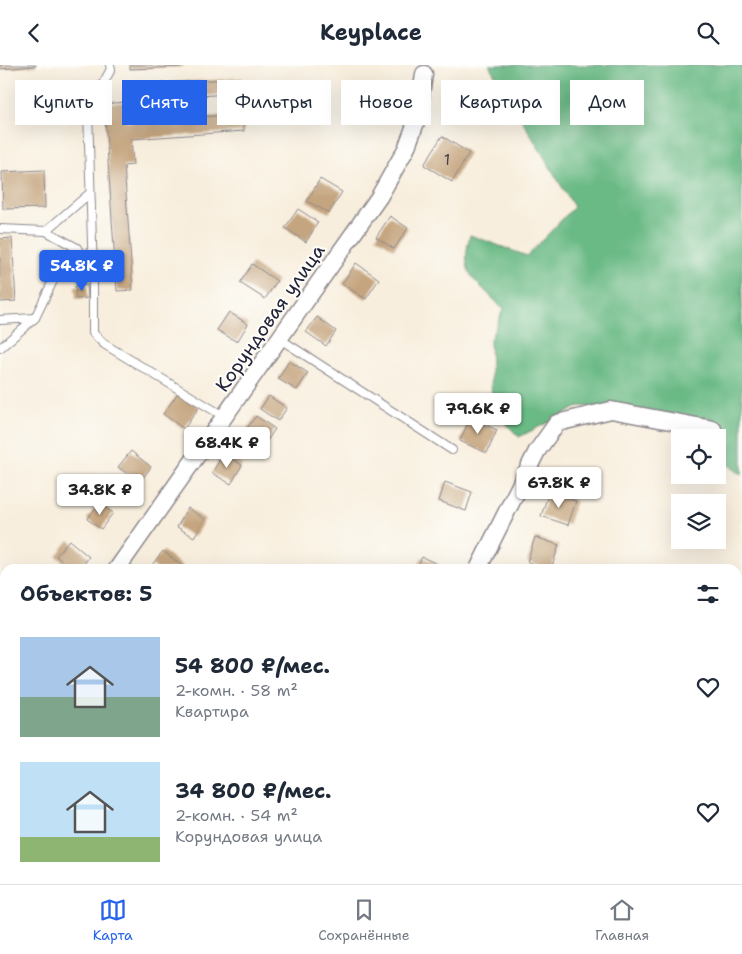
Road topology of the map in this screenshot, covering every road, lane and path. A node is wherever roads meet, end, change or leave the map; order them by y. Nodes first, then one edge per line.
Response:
1 (110, 65) edge
2 (424, 74) dead end
3 (90, 193) junction
4 (0, 229) edge
5 (46, 231) junction
6 (77, 248) junction
7 (93, 277) junction
8 (35, 318) junction
9 (0, 320) edge
10 (280, 339) junction
11 (0, 348) edge
12 (225, 417) junction
13 (713, 429) dead end
14 (452, 450) dead end
15 (121, 564) edge
16 (480, 564) edge

1 - 3 lane
2 - 10 street, Корундовая улица
3 - 5 lane
3 - 7 lane
4 - 5 lane
5 - 6 lane
6 - 7 lane
6 - 8 lane
7 - 12 lane
8 - 9 lane
8 - 11 lane
10 - 12 street, Корундовая улица
10 - 14 lane
12 - 15 street, Корундовая улица
13 - 16 street

